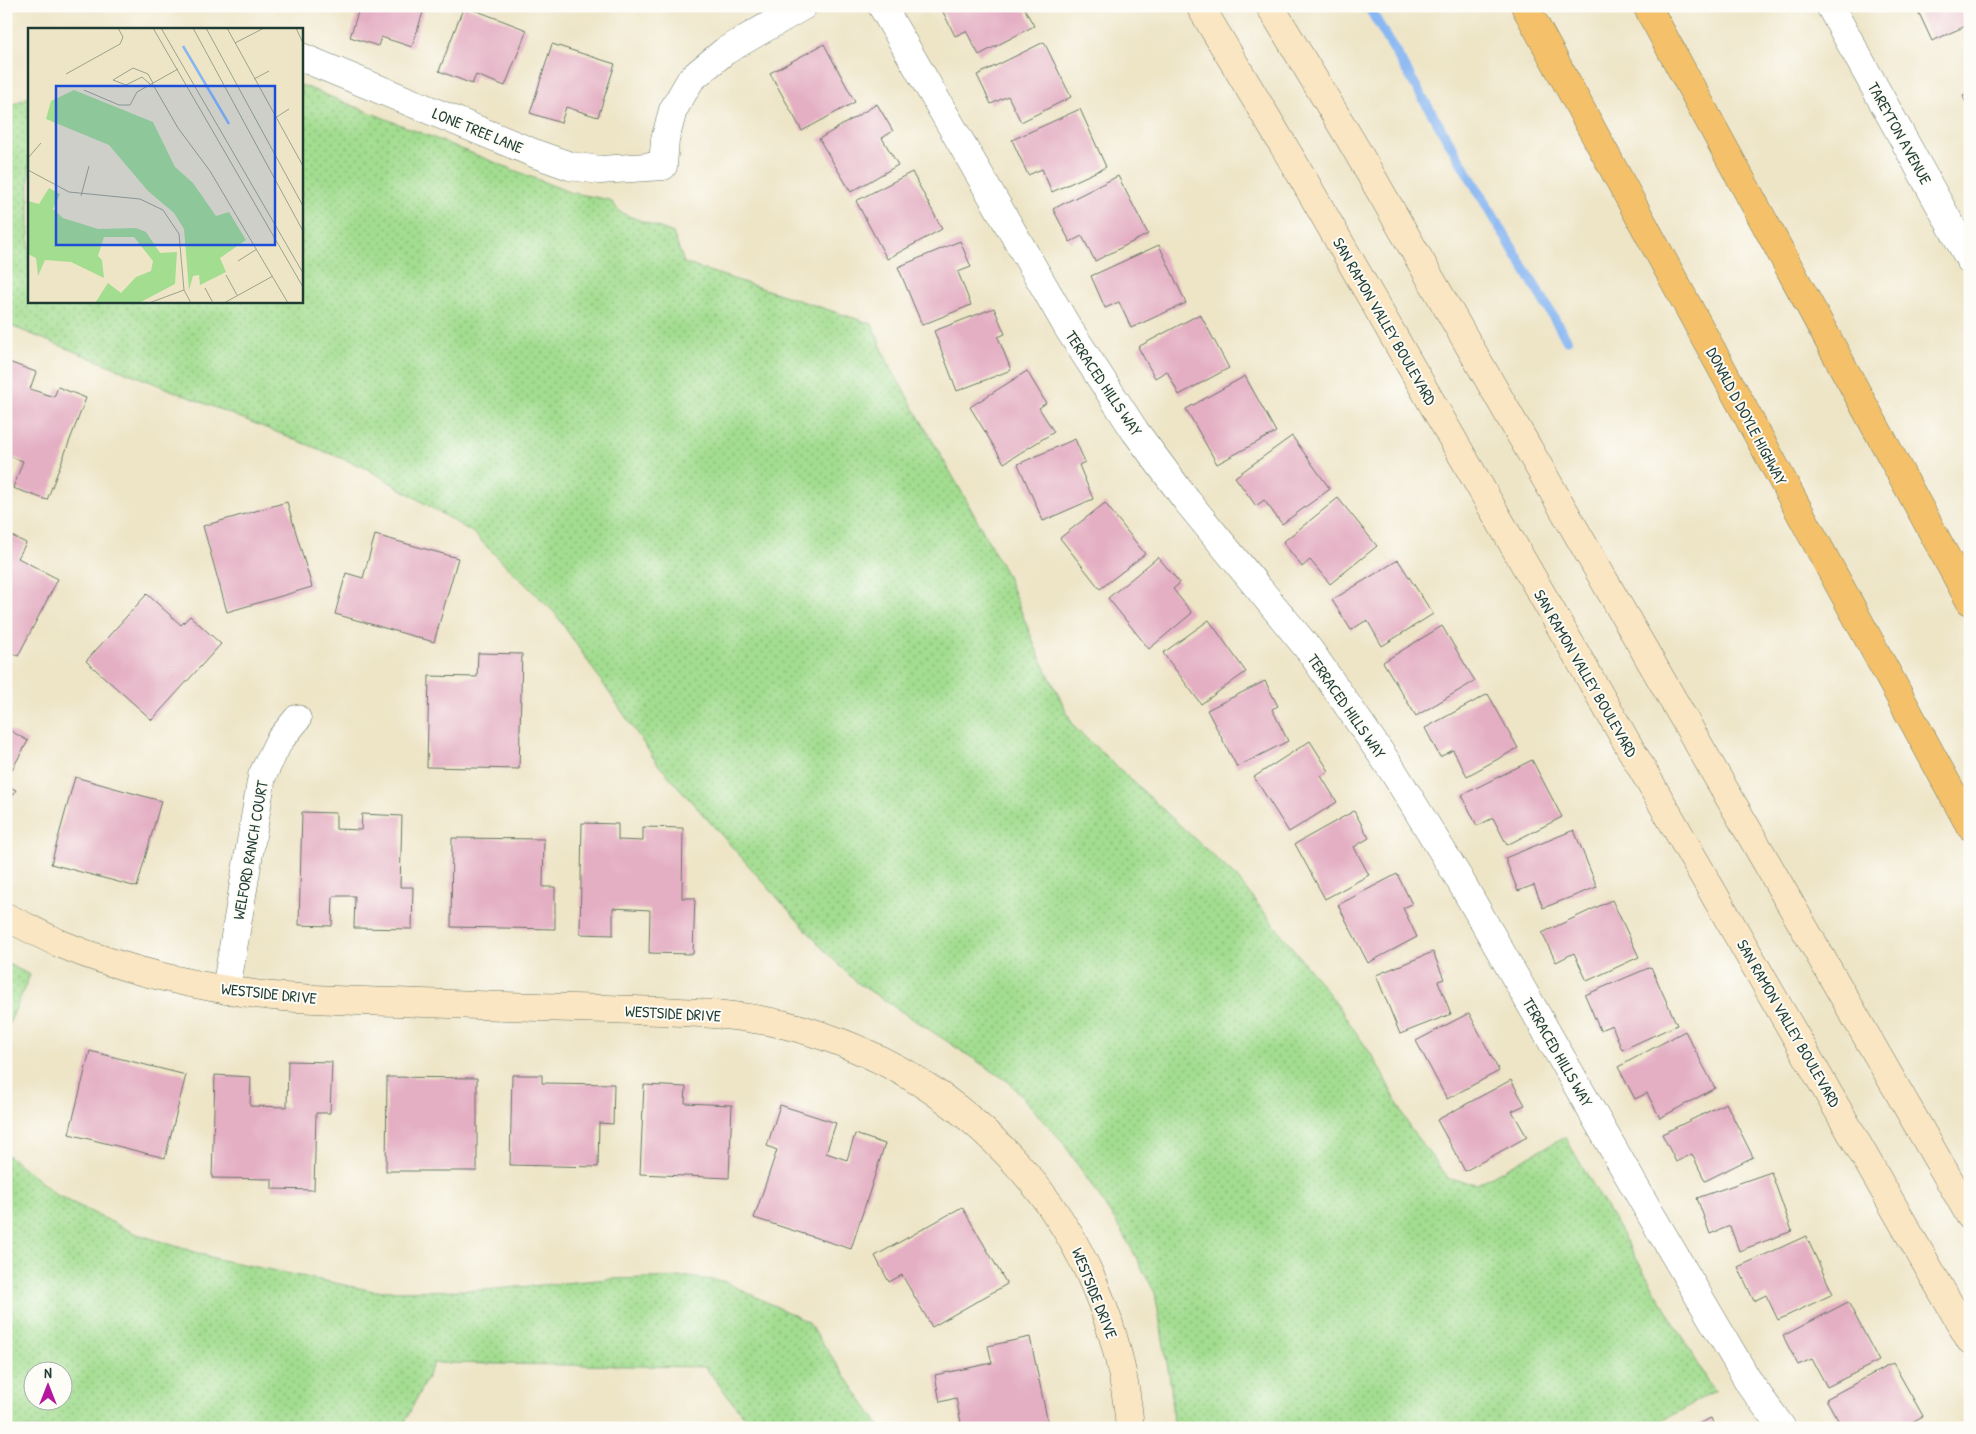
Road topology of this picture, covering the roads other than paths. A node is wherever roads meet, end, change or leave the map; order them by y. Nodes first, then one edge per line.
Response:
1 (803, 6) edge
2 (882, 6) edge
3 (1200, 6) edge
4 (1270, 6) edge
5 (1525, 6) edge
6 (1647, 6) edge
7 (1830, 6) edge
8 (302, 57) edge
9 (1970, 260) edge
10 (1970, 601) edge
11 (297, 719) dead end
12 (1970, 826) edge
13 (6, 917) edge
14 (226, 990) junction
15 (1970, 1216) edge
16 (1970, 1340) edge
17 (1130, 1428) edge
18 (1782, 1428) edge

1 - 8 street, LONE TREE LANE
2 - 18 street, TERRACED HILLS WAY
3 - 16 main road, SAN RAMON VALLEY BOULEVARD
4 - 15 main road
5 - 12 highway, DONALD D DOYLE HIGHWAY
6 - 10 highway
7 - 9 street, TAREYTON AVENUE
11 - 14 street, WELFORD RANCH COURT
13 - 14 main road, WESTSIDE DRIVE
14 - 17 main road, WESTSIDE DRIVE

